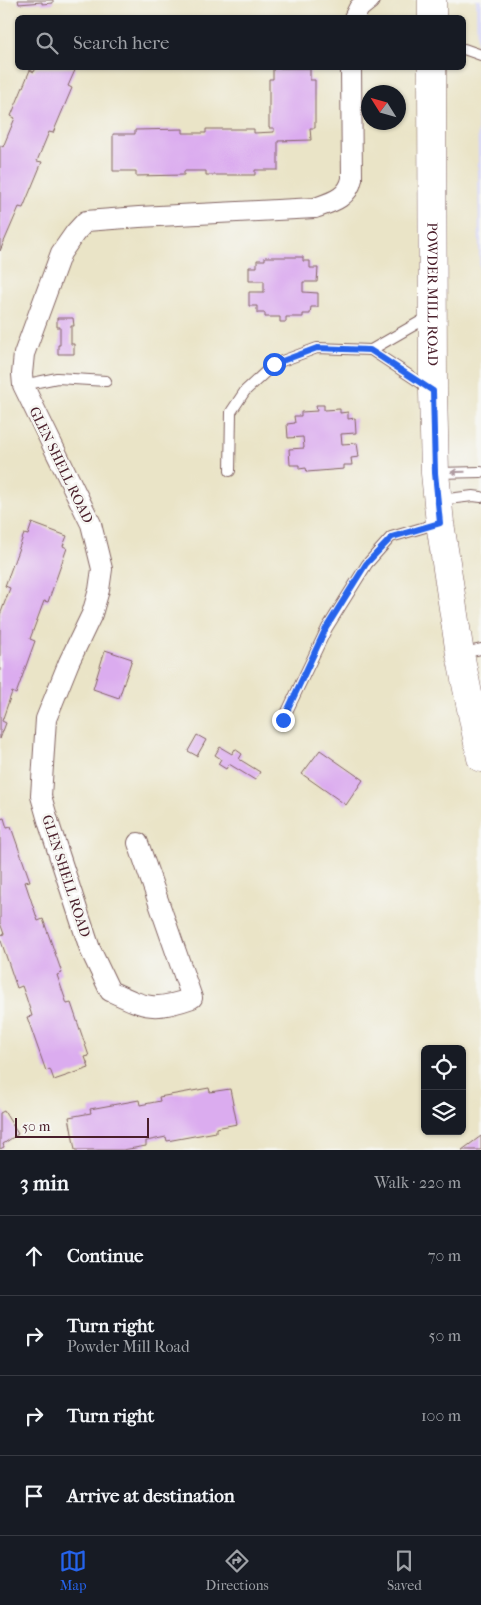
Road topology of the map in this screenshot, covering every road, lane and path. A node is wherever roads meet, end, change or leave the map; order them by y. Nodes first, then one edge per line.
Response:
1 (369, 0) edge
2 (432, 0) edge
3 (356, 15) edge
4 (432, 15) edge
5 (466, 50) edge
6 (481, 54) edge
7 (351, 70) edge
8 (432, 70) edge
9 (432, 315) junction
10 (370, 350) junction
11 (106, 381) dead end
12 (23, 385) junction
13 (433, 391) junction
14 (230, 471) dead end
15 (481, 472) edge
16 (435, 473) junction
17 (481, 497) edge
18 (439, 512) junction
19 (470, 651) edge
20 (283, 720) dead end
21 (481, 758) edge
22 (138, 843) dead end

1 - 3 street
2 - 4 main road
5 - 6 lane
7 - 12 street, GLEN SHELL ROAD
8 - 9 main road, POWDER MILL ROAD
9 - 10 lane
9 - 13 main road, POWDER MILL ROAD
10 - 13 lane
10 - 14 lane
11 - 12 lane
12 - 22 street, GLEN SHELL ROAD
13 - 16 main road, POWDER MILL ROAD
15 -> 16 lane
16 - 18 main road, POWDER MILL ROAD
17 - 18 lane
18 - 19 main road, POWDER MILL ROAD
18 - 20 lane
19 - 21 main road, POWDER MILL ROAD

